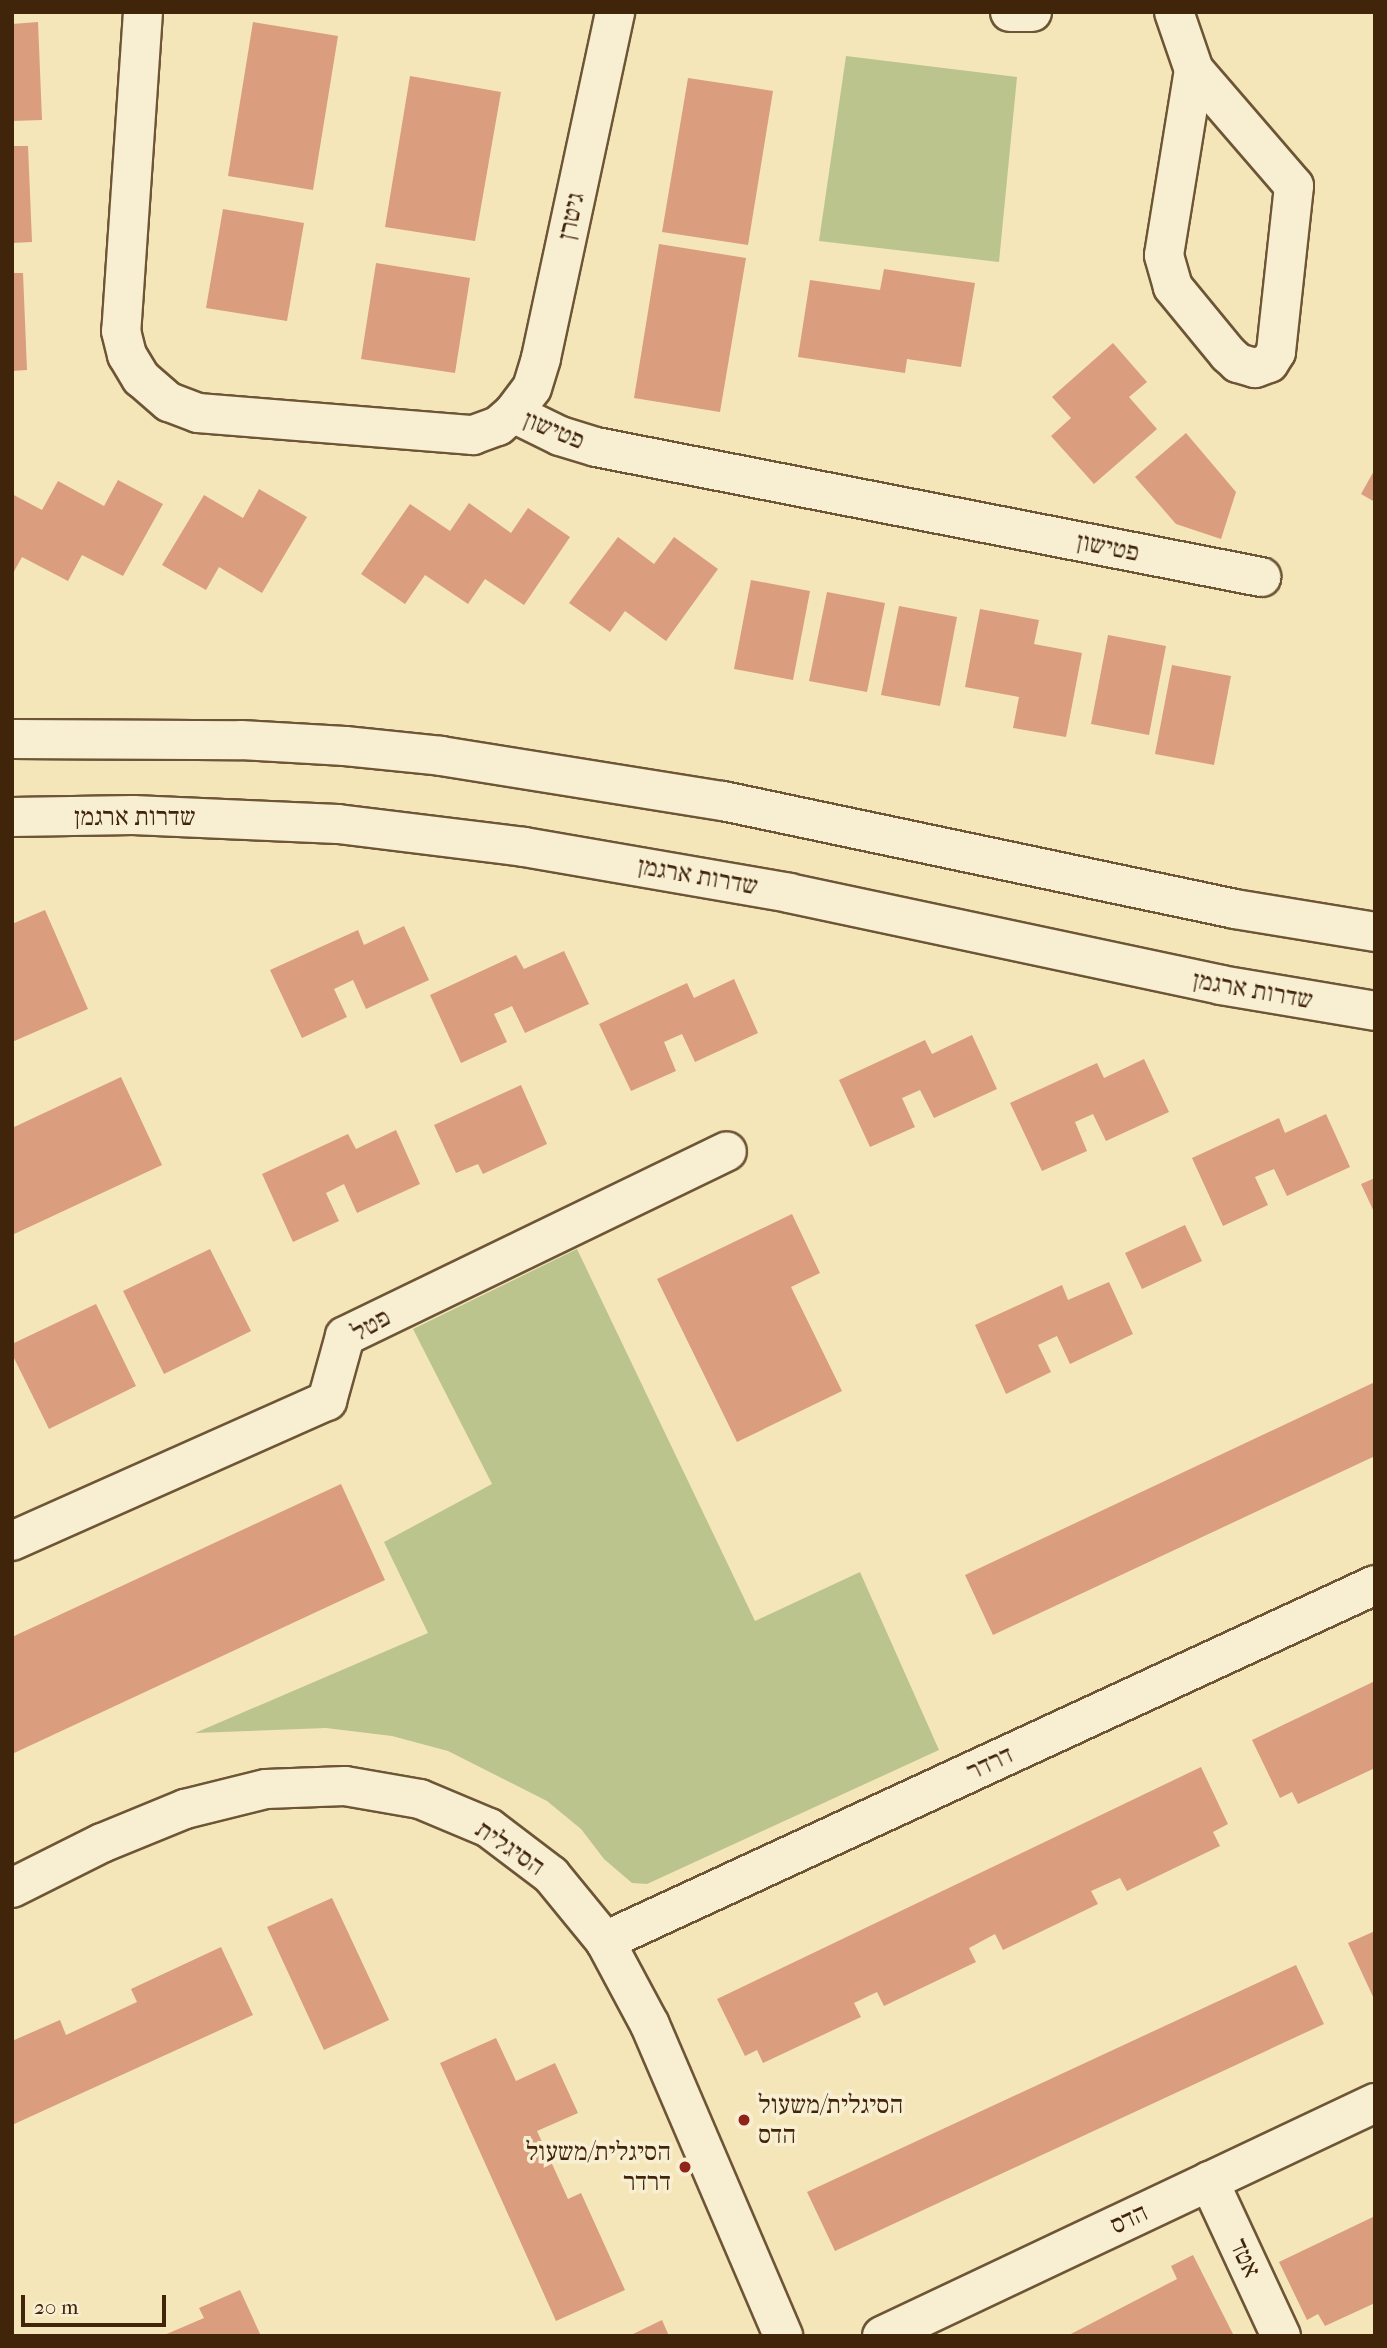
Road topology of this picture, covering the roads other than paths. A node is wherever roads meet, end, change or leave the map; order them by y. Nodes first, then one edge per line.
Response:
1 (143, 12) edge
2 (615, 12) edge
3 (1010, 12) edge
4 (1032, 12) edge
5 (1174, 12) edge
6 (1194, 70) junction
7 (513, 412) junction
8 (1261, 577) dead end
9 (12, 739) edge
10 (12, 817) edge
11 (1375, 932) edge
12 (1375, 1011) edge
13 (727, 1151) dead end
14 (12, 1541) edge
15 (1375, 1585) edge
16 (12, 1888) edge
17 (606, 1941) junction
18 (1375, 2103) edge
19 (1209, 2181) junction
20 (753, 2262) junction
21 (783, 2336) edge
22 (798, 2336) edge
23 (882, 2336) edge
24 (1281, 2336) edge

1 - 7 street, פטישון
2 - 7 street, גיטרן
3 - 4 street
5 - 6 street
6 - 6 street
7 - 8 street, פטישון
9 - 11 street
10 - 12 street, שדרות ארגמן
13 - 14 street, פטל
15 - 17 street, דרדר
16 - 17 street, הסיגלית
17 - 20 street, הסיגלית
18 - 19 street, הדס
19 - 23 street, הדס
19 - 24 street, אטד
20 - 21 street, הסיגלית
20 - 22 street, הסיגלית

